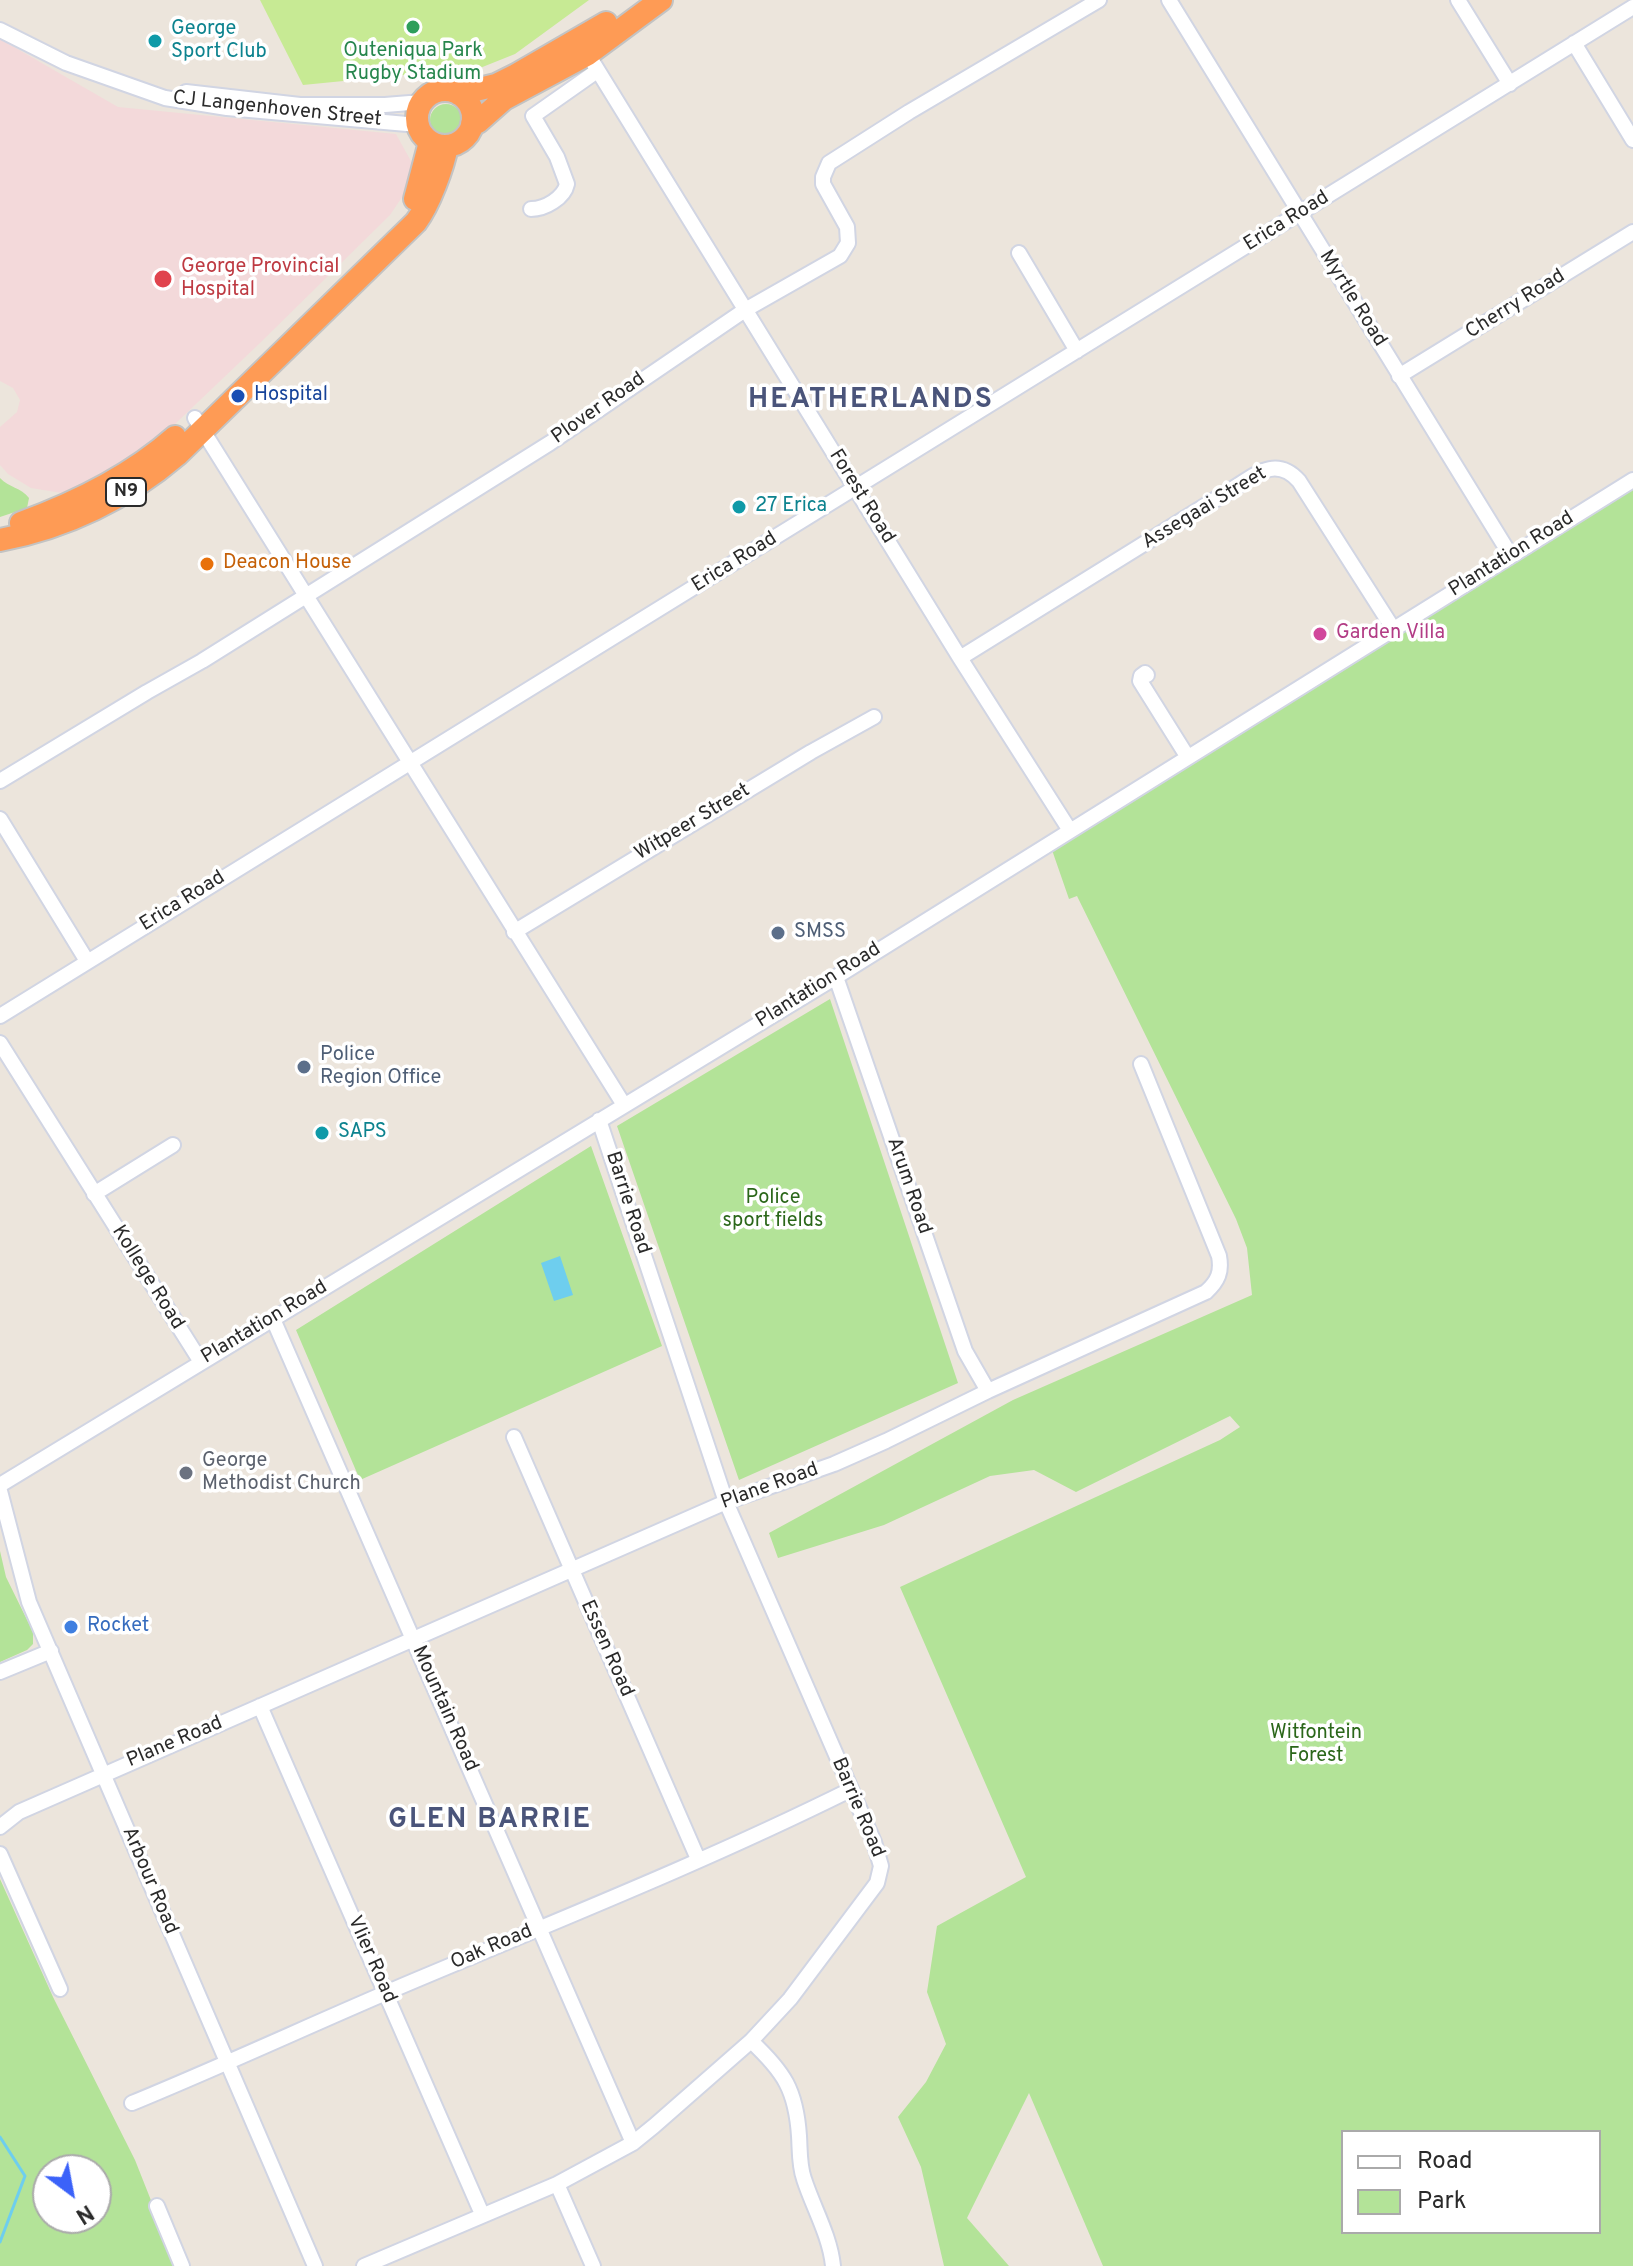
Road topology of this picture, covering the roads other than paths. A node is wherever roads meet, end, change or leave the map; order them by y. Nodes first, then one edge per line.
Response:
1 (640, 0) edge
2 (661, 0) edge
3 (1099, 0) edge
4 (1169, 0) edge
5 (1458, 0) edge
6 (1633, 7) edge
7 (0, 30) edge
8 (1574, 43) junction
9 (588, 55) junction
10 (1510, 84) junction
11 (138, 87) junction
12 (459, 94) junction
13 (422, 102) junction
14 (472, 124) junction
15 (432, 138) junction
16 (1633, 140) edge
17 (531, 209) dead end
18 (1300, 214) junction
19 (1633, 232) edge
20 (1019, 253) dead end
21 (745, 310) junction
22 (1077, 351) junction
23 (1399, 376) junction
24 (199, 424) junction
25 (1633, 480) edge
26 (856, 488) junction
27 (0, 529) edge
28 (0, 540) edge
29 (1511, 556) junction
30 (308, 596) junction
31 (1394, 630) junction
32 (960, 658) junction
33 (1147, 675) dead end
34 (874, 717) dead end
35 (1187, 756) junction
36 (410, 763) junction
37 (0, 781) edge
38 (0, 819) edge
39 (1069, 829) junction
40 (514, 932) junction
41 (87, 961) junction
42 (836, 977) junction
43 (0, 1016) edge
44 (0, 1043) edge
45 (1141, 1064) dead end
46 (624, 1105) junction
47 (599, 1120) junction
48 (173, 1145) dead end
49 (94, 1194) junction
50 (273, 1319) junction
51 (201, 1362) junction
52 (988, 1391) junction
53 (514, 1437) dead end
54 (0, 1488) edge
55 (726, 1502) junction
56 (571, 1569) junction
57 (413, 1638) junction
58 (51, 1651) junction
59 (0, 1672) edge
60 (260, 1706) junction
61 (103, 1774) junction
62 (850, 1790) junction
63 (0, 1827) edge
64 (0, 1854) edge
65 (698, 1859) junction
66 (539, 1928) junction
67 (60, 1989) dead end
68 (386, 1993) junction
69 (751, 2041) junction
70 (227, 2064) junction
71 (132, 2103) dead end
72 (633, 2143) junction
73 (557, 2184) junction
74 (157, 2206) dead end
75 (482, 2214) junction
76 (182, 2266) edge
77 (315, 2266) edge
78 (364, 2266) edge
79 (593, 2266) edge
80 (833, 2266) edge

1 - 9 highway
2 - 9 highway
3 - 21 street, Plover Road
4 - 18 street, Myrtle Road
5 - 10 street
6 - 8 street, Erica Road
7 - 11 street, CJ Langenhoven Street
8 - 10 street, Erica Road
8 - 16 street
9 - 12 highway
9 - 14 highway
9 - 17 street
9 - 21 street, Forest Road
10 - 18 street, Erica Road
11 - 13 street, CJ Langenhoven Street
11 - 15 street, CJ Langenhoven Street
12 - 13 highway
12 - 14 highway
13 - 15 highway, N9
14 - 15 highway
15 - 24 highway, N9
18 - 22 street, Erica Road
18 - 23 street, Myrtle Road
19 - 23 street, Cherry Road
20 - 22 street
21 - 26 street, Forest Road
21 - 30 street, Plover Road
22 - 26 street, Erica Road
23 - 29 street, Myrtle Road
24 - 27 highway, N9
24 - 28 highway, N9
24 - 30 street
25 - 29 street, Plantation Road
26 - 32 street, Forest Road
26 - 36 street, Erica Road
29 - 31 street, Plantation Road
30 - 36 street
30 - 37 street, Plover Road
31 - 32 street, Assegaai Street
31 - 35 street, Plantation Road
32 - 39 street, Forest Road
33 - 35 street
34 - 40 street, Witpeer Street
35 - 39 street, Plantation Road
36 - 40 street
36 - 41 street, Erica Road
38 - 41 street
39 - 42 street, Plantation Road
40 - 46 street
41 - 43 street, Erica Road
42 - 46 street, Plantation Road
42 - 52 street, Arum Road
44 - 49 street, Kollege Road
45 - 52 street, Plane Road
46 - 47 street, Plantation Road
47 - 50 street, Plantation Road
47 - 55 street, Barrie Road
48 - 49 street
49 - 51 street, Kollege Road
50 - 51 street, Plantation Road
50 - 57 street, Mountain Road
51 - 54 street, Plantation Road
52 - 55 street, Plane Road
53 - 56 street, Essen Road
54 - 58 street, Arbour Road
55 - 56 street, Plane Road
55 - 62 street, Barrie Road
56 - 57 street, Plane Road
56 - 65 street, Essen Road
57 - 60 street, Plane Road
57 - 66 street, Mountain Road
58 - 59 street
58 - 61 street, Arbour Road
60 - 61 street, Plane Road
60 - 68 street, Vlier Road
61 - 63 street, Plane Road
61 - 70 street, Arbour Road
62 - 65 street, Oak Road
62 - 69 street, Barrie Road
64 - 67 street
65 - 66 street, Oak Road
66 - 68 street, Oak Road
66 - 72 street, Mountain Road
68 - 70 street, Oak Road
68 - 75 street, Vlier Road
69 - 72 street, Barrie Road
69 - 80 street
70 - 71 street, Oak Road
70 - 77 street, Arbour Road
72 - 73 street, Barrie Road
73 - 75 street, Barrie Road
73 - 79 street
74 - 76 street
75 - 78 street, Barrie Road

